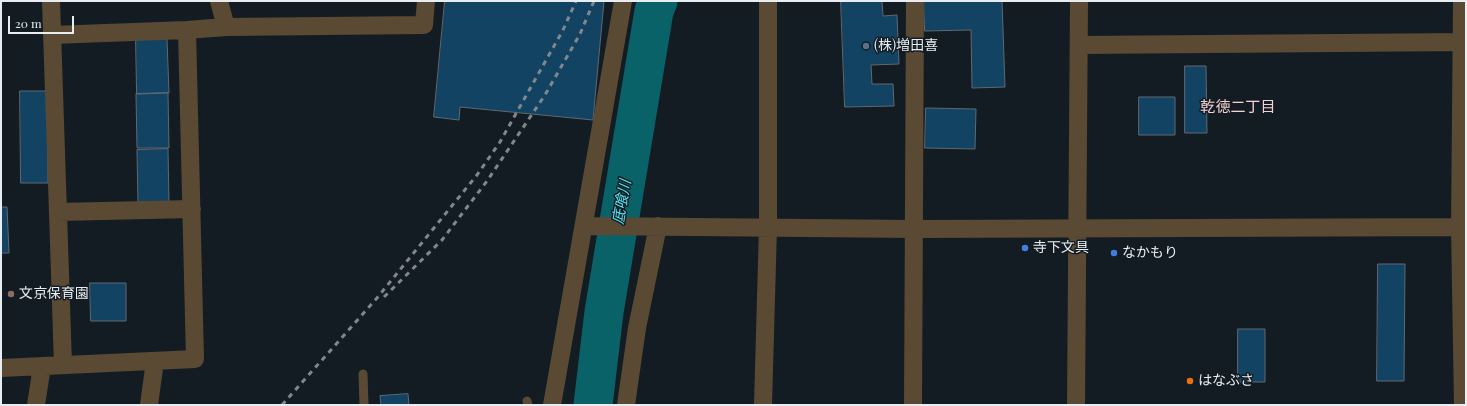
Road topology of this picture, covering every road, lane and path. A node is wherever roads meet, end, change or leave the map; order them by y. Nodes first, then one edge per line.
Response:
1 (51, 1) edge
2 (219, 1) edge
3 (426, 1) edge
4 (623, 1) edge
5 (768, 1) edge
6 (915, 1) edge
7 (1079, 1) edge
8 (1462, 1) edge
9 (226, 27) junction
10 (187, 30) junction
11 (52, 34) junction
12 (1464, 42) edge
13 (1080, 45) junction
14 (192, 209) junction
15 (58, 212) junction
16 (585, 226) junction
17 (658, 226) junction
18 (768, 227) junction
19 (1463, 227) edge
20 (915, 229) junction
21 (1078, 229) junction
22 (155, 361) junction
23 (63, 365) junction
24 (42, 366) junction
25 (1, 368) edge
26 (363, 374) dead end
27 (36, 405) edge
28 (150, 405) edge
29 (364, 405) edge
30 (552, 405) edge
31 (626, 405) edge
32 (763, 405) edge
33 (913, 405) edge
34 (1076, 405) edge
35 (1463, 405) edge

1 - 11 street
2 - 9 street
3 - 9 street
4 - 16 street
5 - 18 street
6 - 20 street
7 - 13 street
8 - 12 street
9 - 10 street
10 - 11 street
10 - 14 street
11 - 15 street
12 - 13 street
12 - 19 street
13 - 21 street
14 - 15 street
14 - 22 street
15 - 23 street
16 - 17 street
16 - 30 street
17 - 18 street
17 - 31 street
18 - 20 street
18 - 32 street
19 - 21 street
19 - 35 street
20 - 21 street
20 - 33 street
21 - 34 street
22 - 23 street
22 - 28 street
23 - 24 street
24 - 25 street
24 - 27 street
26 - 29 lane

